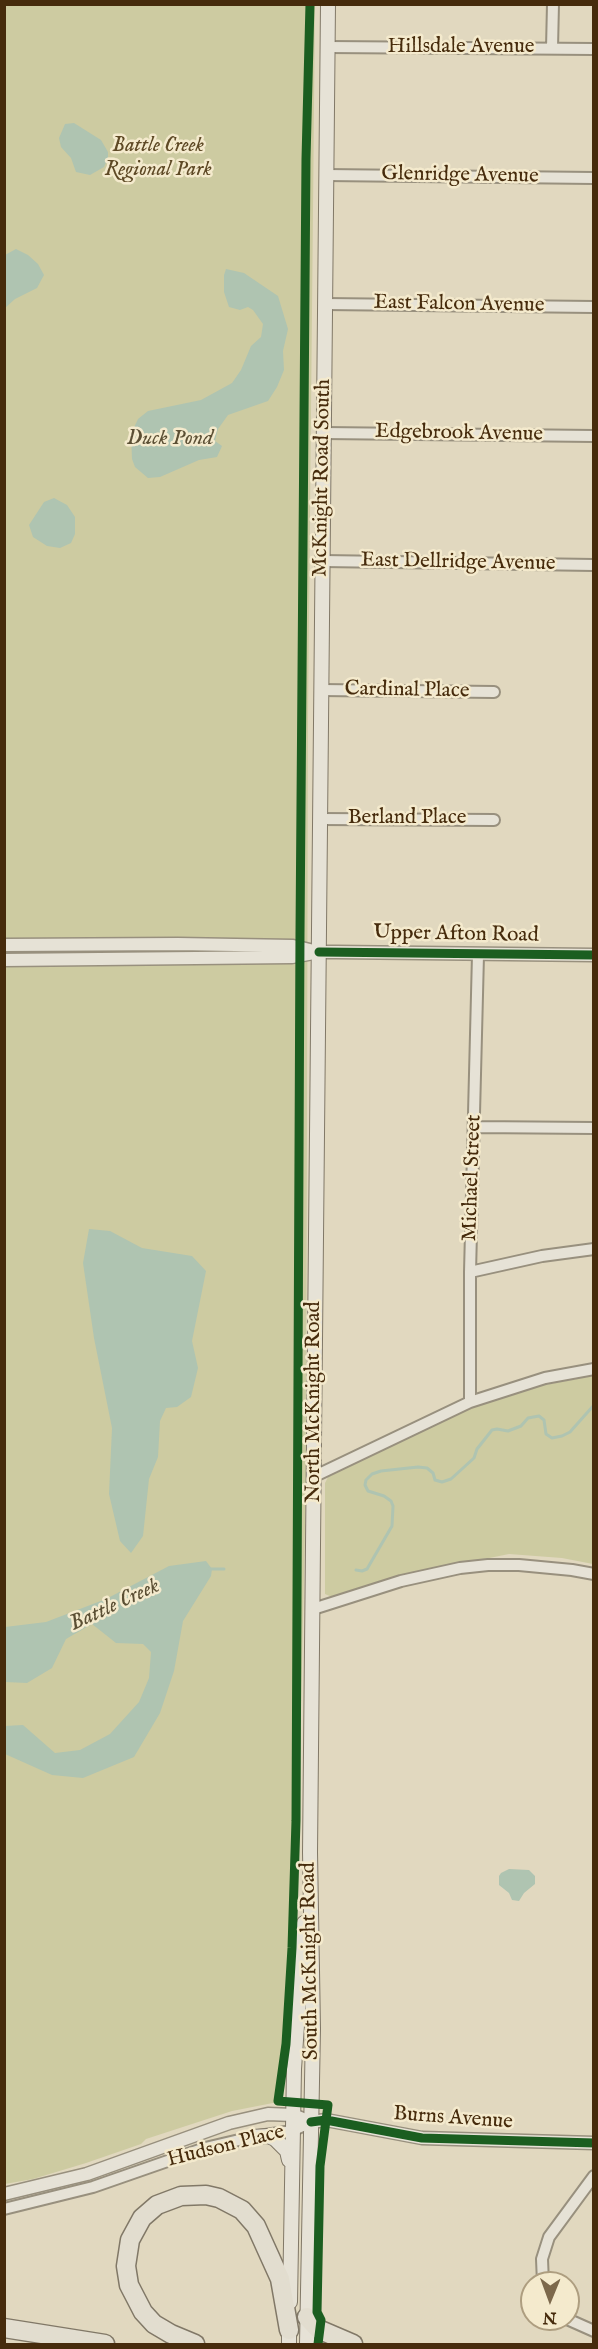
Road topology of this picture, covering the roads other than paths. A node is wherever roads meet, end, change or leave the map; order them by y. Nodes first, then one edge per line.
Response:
1 (328, 4) edge
2 (553, 4) edge
3 (328, 47) junction
4 (552, 48) junction
5 (594, 49) edge
6 (326, 175) junction
7 (594, 178) edge
8 (325, 304) junction
9 (594, 307) edge
10 (324, 433) junction
11 (594, 436) edge
12 (323, 561) junction
13 (594, 565) edge
14 (321, 690) junction
15 (494, 692) dead end
16 (320, 819) junction
17 (494, 820) dead end
18 (4, 945) edge
19 (318, 952) junction
20 (478, 955) junction
21 (594, 955) edge
22 (4, 960) edge
23 (474, 1127) junction
24 (594, 1128) edge
25 (594, 1249) edge
26 (470, 1272) junction
27 (594, 1369) edge
28 (470, 1402) junction
29 (315, 1476) junction
30 (594, 1574) edge
31 (313, 1610) junction
32 (310, 1852) junction
33 (292, 2115) junction
34 (311, 2122) junction
35 (292, 2131) junction
36 (252, 2137) junction
37 (594, 2142) edge
38 (292, 2174) junction
39 (594, 2176) edge
40 (4, 2194) edge
41 (4, 2209) edge
42 (542, 2271) edge
43 (307, 2317) junction
44 (580, 2325) edge
45 (4, 2328) edge
46 (594, 2331) edge
47 (289, 2337) edge
48 (105, 2344) edge
49 (195, 2344) edge
50 (307, 2344) edge
51 (353, 2344) edge

1 - 3 main road, McKnight Road South
2 - 4 street
3 - 4 street, Hillsdale Avenue
3 - 6 main road, McKnight Road South
4 - 5 street, Hillsdale Avenue
6 - 7 street, Glenridge Avenue
6 - 8 main road, McKnight Road South
8 - 9 street, East Falcon Avenue
8 - 10 main road, McKnight Road South
10 - 11 street, Edgebrook Avenue
10 - 12 main road, McKnight Road South
12 - 13 street, East Dellridge Avenue
12 - 14 main road, McKnight Road South
14 - 15 street, Cardinal Place
14 - 16 main road, McKnight Road South
16 - 17 street, Berland Place
16 - 19 main road, McKnight Road South
18 - 19 street, Upper Afton Road
19 - 20 street, Upper Afton Road
19 - 22 street, Upper Afton Road
19 - 29 main road, North McKnight Road
20 - 21 street, Upper Afton Road
20 - 23 street, Michael Street
23 - 24 street
23 - 26 street, Michael Street
25 - 26 street
26 - 28 street, Michael Street
27 - 28 street
28 - 29 street
29 - 31 main road, North McKnight Road
30 - 31 street
31 - 32 main road, North McKnight Road
32 - 33 main road, South McKnight Road
32 - 34 main road, South McKnight Road
33 - 34 street, Hudson Place
33 - 35 main road, South McKnight Road
33 - 40 street, Hudson Place
34 - 35 street, Hudson Place
34 - 37 street, Burns Avenue
34 - 43 main road, South McKnight Road
35 - 36 street, Hudson Place
35 - 38 main road, South McKnight Road
36 - 38 main road
36 - 41 street, Hudson Place
38 - 47 main road, South McKnight Road
39 - 42 street
43 - 50 main road, South McKnight Road
43 - 51 highway
44 - 46 street
45 - 48 highway
47 - 49 highway

